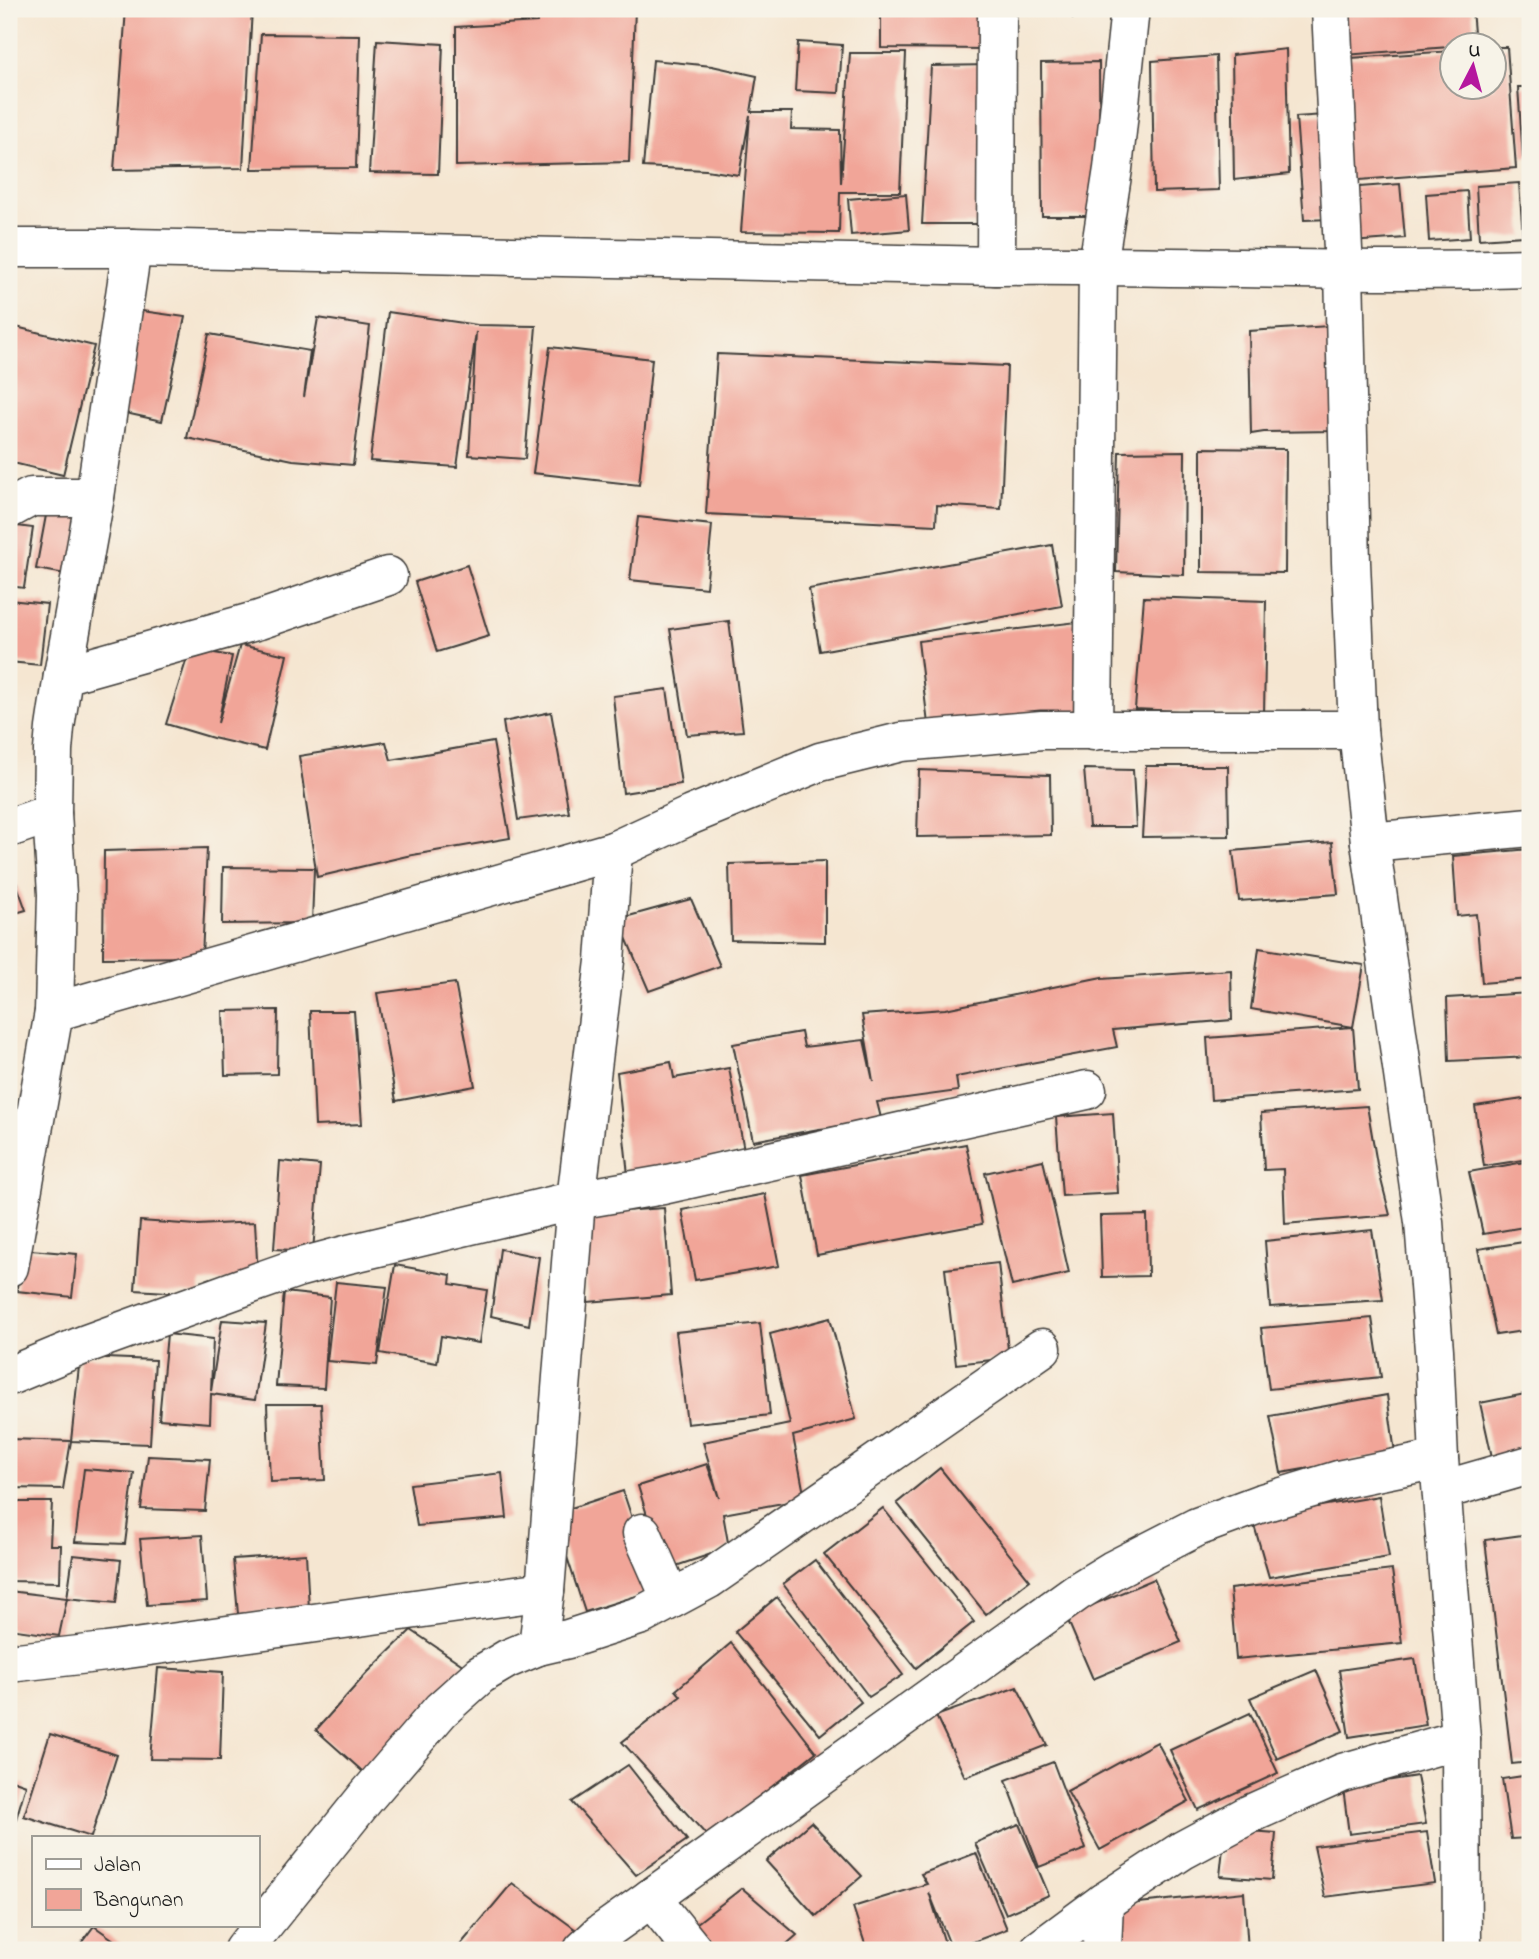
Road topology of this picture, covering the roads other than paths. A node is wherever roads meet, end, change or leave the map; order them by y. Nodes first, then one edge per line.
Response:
1 (1331, 9) edge
2 (997, 15) dead end
3 (1129, 19) dead end
4 (9, 248) edge
5 (132, 248) junction
6 (1098, 265) junction
7 (996, 266) junction
8 (1530, 268) edge
9 (1344, 270) junction
10 (95, 497) junction
11 (9, 509) edge
12 (388, 576) dead end
13 (63, 675) junction
14 (1357, 730) junction
15 (1093, 731) junction
16 (52, 813) junction
17 (1530, 827) edge
18 (9, 828) edge
19 (1370, 842) junction
20 (613, 851) junction
21 (54, 1012) junction
22 (1087, 1090) dead end
23 (576, 1200) junction
24 (9, 1264) edge
25 (1042, 1348) dead end
26 (9, 1377) edge
27 (1530, 1465) edge
28 (1441, 1474) junction
29 (642, 1533) dead end
30 (545, 1591) junction
31 (671, 1599) junction
32 (538, 1646) junction
33 (9, 1664) edge
34 (1461, 1739) junction
35 (651, 1898) junction
36 (1104, 1902) junction
37 (243, 1950) edge
38 (583, 1950) edge
39 (693, 1950) edge
40 (1039, 1950) edge
41 (1102, 1950) edge
42 (1462, 1950) edge

1 - 9 street
2 - 7 street
3 - 6 street
4 - 5 street
5 - 7 street
5 - 10 street
6 - 7 street
6 - 9 street
6 - 15 street
8 - 9 street
9 - 14 street
10 - 11 street
10 - 13 street
12 - 13 street
13 - 16 street
14 - 15 street
14 - 19 street
15 - 20 street
16 - 18 street
16 - 21 street
17 - 19 street
19 - 28 street
20 - 21 street
20 - 23 street
21 - 24 street
22 - 23 street
23 - 26 street
23 - 30 street
25 - 31 street
27 - 28 street
28 - 34 street
28 - 35 street
29 - 31 street
30 - 32 street
30 - 33 street
31 - 32 street
32 - 37 street
34 - 36 street
34 - 42 street
35 - 38 street
35 - 39 street
36 - 40 street
36 - 41 street

